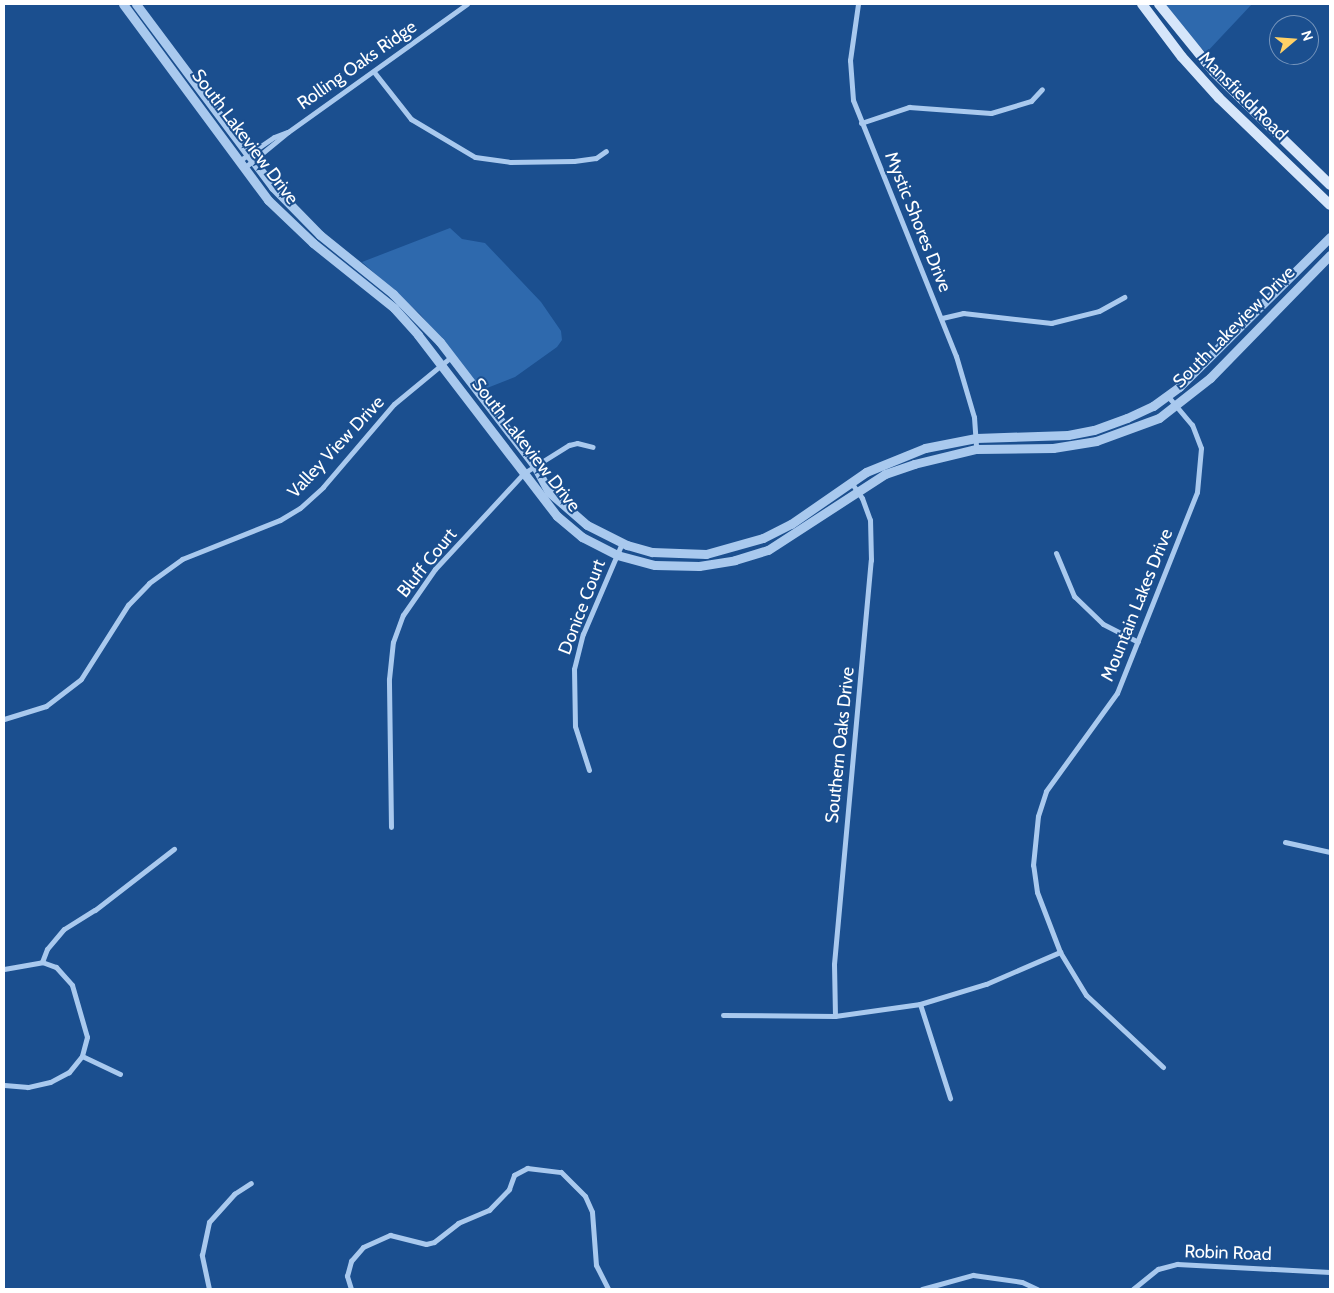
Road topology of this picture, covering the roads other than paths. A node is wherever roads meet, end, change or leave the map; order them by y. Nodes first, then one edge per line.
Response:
1 (123, 4) edge
2 (136, 4) edge
3 (467, 4) edge
4 (858, 4) edge
5 (1142, 4) edge
6 (1159, 4) edge
7 (374, 72) junction
8 (1042, 89) dead end
9 (861, 123) junction
10 (606, 151) dead end
11 (251, 158) junction
12 (242, 165) junction
13 (1330, 185) edge
14 (1330, 204) edge
15 (1330, 237) edge
16 (1330, 254) edge
17 (350, 260) junction
18 (344, 268) junction
19 (1124, 297) dead end
20 (942, 318) junction
21 (451, 357) junction
22 (443, 364) junction
23 (1168, 396) junction
24 (1178, 405) junction
25 (976, 438) junction
26 (592, 447) dead end
27 (976, 449) junction
28 (535, 466) junction
29 (524, 473) junction
30 (850, 482) junction
31 (858, 491) junction
32 (622, 542) junction
33 (1056, 553) dead end
34 (618, 555) junction
35 (1138, 642) junction
36 (4, 718) edge
37 (589, 770) dead end
38 (391, 827) dead end
39 (1285, 842) dead end
40 (174, 848) dead end
41 (1330, 852) edge
42 (1060, 952) junction
43 (42, 962) junction
44 (4, 969) edge
45 (920, 1004) junction
46 (722, 1015) dead end
47 (835, 1016) junction
48 (82, 1056) junction
49 (1163, 1068) dead end
50 (120, 1074) dead end
51 (4, 1085) edge
52 (950, 1098) dead end
53 (251, 1183) dead end
54 (1330, 1272) edge
55 (209, 1289) edge
56 (351, 1289) edge
57 (608, 1289) edge
58 (922, 1289) edge
59 (1037, 1289) edge
60 (1133, 1289) edge

1 - 12 street, South Lakeview Drive
2 - 11 street, South Lakeview Drive
3 - 7 street, Rolling Oaks Ridge
4 - 9 street, Mystic Shores Drive
5 - 14 main road, Mansfield Road
6 - 13 main road, Mansfield Road
7 - 10 street
7 - 11 street, Rolling Oaks Ridge
8 - 9 street
9 - 20 street, Mystic Shores Drive
11 - 12 street, Rolling Oaks Ridge
11 - 12 street, Rolling Oaks Ridge
11 - 17 street, South Lakeview Drive
12 - 18 street, South Lakeview Drive
15 - 23 street, South Lakeview Drive
16 - 24 street, South Lakeview Drive
17 - 18 street
17 - 21 street, South Lakeview Drive
18 - 22 street, South Lakeview Drive
19 - 20 street
20 - 25 street, Mystic Shores Drive
21 - 22 street, Valley View Drive
21 - 28 street, South Lakeview Drive
22 - 29 street, South Lakeview Drive
22 - 36 street, Valley View Drive
23 - 24 street, Mountain Lakes Drive
23 - 25 street, South Lakeview Drive
24 - 27 street, South Lakeview Drive
24 - 35 street, Mountain Lakes Drive
25 - 27 street, Mystic Shores Drive
25 - 30 street, South Lakeview Drive
26 - 28 street, Bluff Court
27 - 31 street, South Lakeview Drive
28 - 29 street, Bluff Court
28 - 32 street, South Lakeview Drive
29 - 34 street, South Lakeview Drive
29 - 38 street, Bluff Court
30 - 31 street, Southern Oaks Drive
30 - 32 street, South Lakeview Drive
31 - 34 street, South Lakeview Drive
31 - 47 street, Southern Oaks Drive
32 - 34 street, Donice Court
33 - 35 street
34 - 37 street, Donice Court
35 - 42 street, Mountain Lakes Drive
39 - 41 street
40 - 43 street
42 - 45 street
42 - 49 street, Mountain Lakes Drive
43 - 44 street
43 - 48 street
45 - 47 street
45 - 52 street
46 - 47 street
48 - 50 street
48 - 51 street
53 - 55 street
54 - 60 street, Robin Road
56 - 57 street
58 - 59 street

